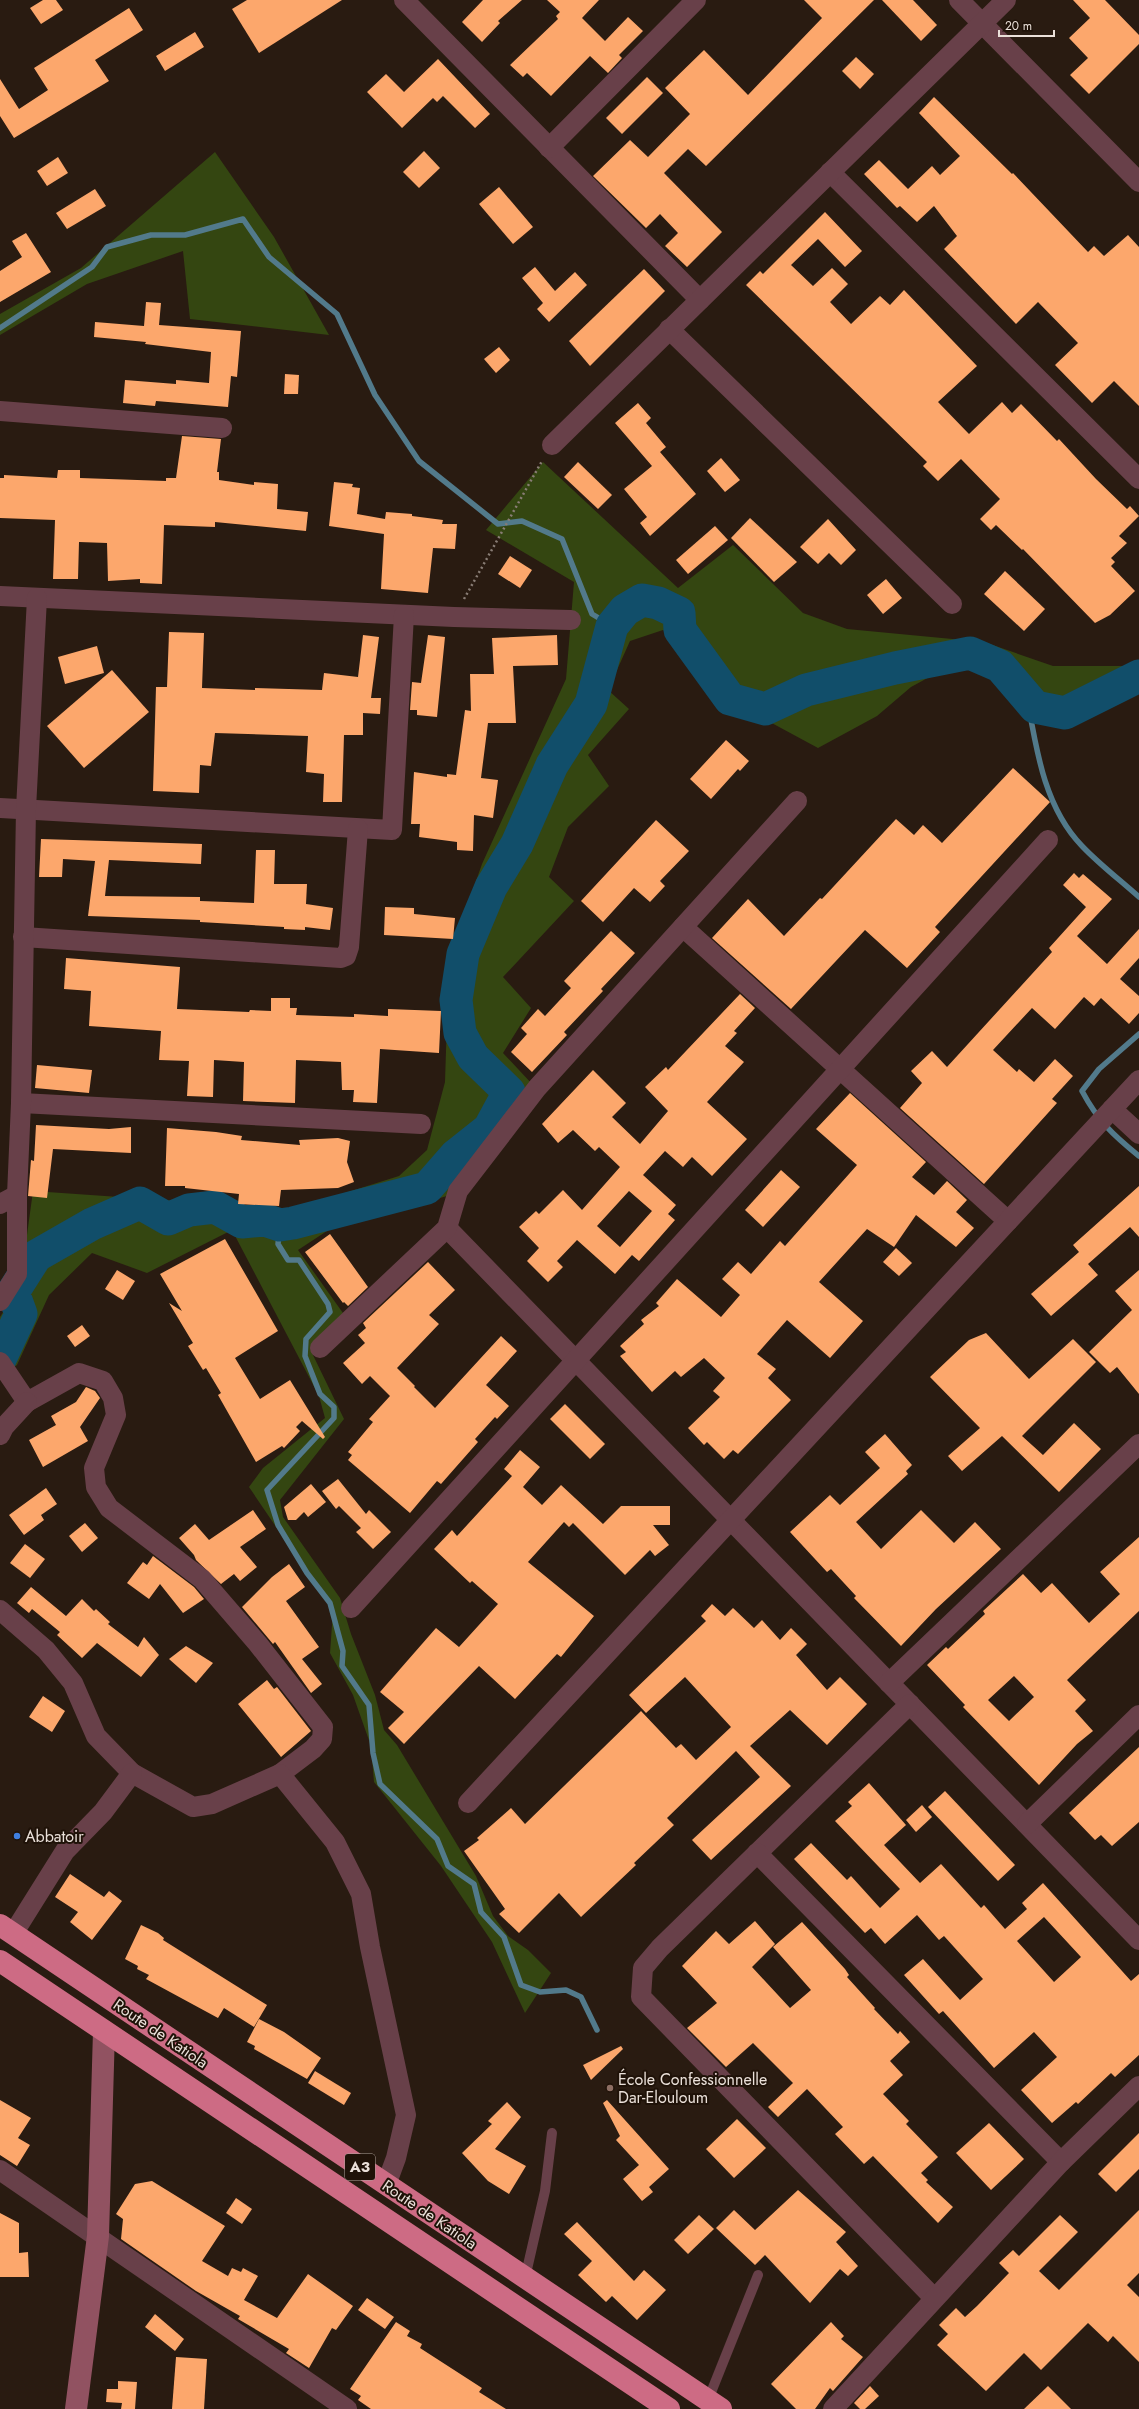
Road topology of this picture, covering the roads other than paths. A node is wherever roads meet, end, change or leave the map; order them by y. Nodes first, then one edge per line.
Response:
1 (696, 0) edge
2 (959, 0) edge
3 (1006, 0) edge
4 (416, 4) edge
5 (982, 23) junction
6 (550, 148) junction
7 (830, 172) junction
8 (1139, 182) edge
9 (700, 300) junction
10 (669, 329) junction
11 (0, 411) edge
12 (222, 428) dead end
13 (552, 445) road end
14 (1139, 480) edge
15 (0, 596) edge
16 (37, 598) junction
17 (952, 604) dead end
18 (404, 615) junction
19 (571, 620) dead end
20 (797, 801) dead end
21 (0, 808) edge
22 (26, 809) junction
23 (358, 829) junction
24 (1048, 840) dead end
25 (683, 927) junction
26 (23, 937) junction
27 (840, 1069) junction
28 (1139, 1080) edge
29 (21, 1103) junction
30 (1112, 1109) junction
31 (421, 1124) dead end
32 (1139, 1134) edge
33 (8, 1200) edge
34 (1008, 1221) junction
35 (446, 1228) junction
36 (0, 1260) edge
37 (17, 1274) junction
38 (0, 1301) edge
39 (320, 1348) dead end
40 (575, 1360) junction
41 (0, 1362) edge
42 (27, 1402) junction
43 (0, 1435) edge
44 (1139, 1444) edge
45 (731, 1520) junction
46 (351, 1608) dead end
47 (0, 1610) edge
48 (889, 1683) junction
49 (910, 1704) junction
50 (1139, 1715) edge
51 (132, 1773) junction
52 (280, 1774) junction
53 (468, 1803) dead end
54 (1027, 1824) junction
55 (757, 1853) junction
56 (7, 1929) edge
57 (1139, 1940) edge
58 (0, 1961) edge
59 (104, 2030) junction
60 (1139, 2086) edge
61 (552, 2133) dead end
62 (1061, 2162) junction
63 (0, 2170) edge
64 (386, 2185) junction
65 (98, 2236) junction
66 (758, 2275) dead end
67 (525, 2278) junction
68 (934, 2298) junction
69 (714, 2405) edge
70 (76, 2409) edge
71 (347, 2409) edge
72 (669, 2409) edge
73 (833, 2409) edge

1 - 6 street
2 - 5 street
3 - 5 street
4 - 6 street
5 - 7 street
5 - 8 street
6 - 9 street
7 - 9 street
7 - 14 street
9 - 10 street
10 - 13 street
10 - 17 street
11 - 12 street
15 - 16 street
16 - 18 street
16 - 22 street
18 - 19 street
18 - 23 street
20 - 25 street
21 - 22 street
22 - 23 street
22 - 26 street
23 - 26 street
24 - 27 street
25 - 27 street
25 - 35 street
26 - 29 street
27 - 34 street
27 - 40 street
28 - 30 street
29 - 31 street
29 - 33 street
30 - 32 street
30 - 34 street
33 - 37 street
34 - 45 street
35 - 39 street
35 - 40 street
36 - 37 street
37 - 38 street
40 - 45 street
40 - 46 street
41 - 42 street
42 - 43 street
42 - 52 street
44 - 48 street
45 - 48 street
45 - 53 street
47 - 51 street
48 - 49 street
49 - 54 street
49 - 55 street
50 - 54 street
51 - 52 street
51 - 56 street
52 - 64 street
54 - 57 street
55 - 62 street
55 - 68 street
56 - 64 highway, Route de Katiola / A3
58 - 59 highway, Route de Katiola / A3
59 - 65 street
59 - 72 highway, Route de Katiola / A3
60 - 62 street
61 - 67 lane
62 - 68 street
63 - 65 street
64 - 67 highway, Route de Katiola / A3
65 - 70 street
65 - 71 street
66 - 69 lane
67 - 69 highway, Route de Katiola / A3
68 - 73 street

